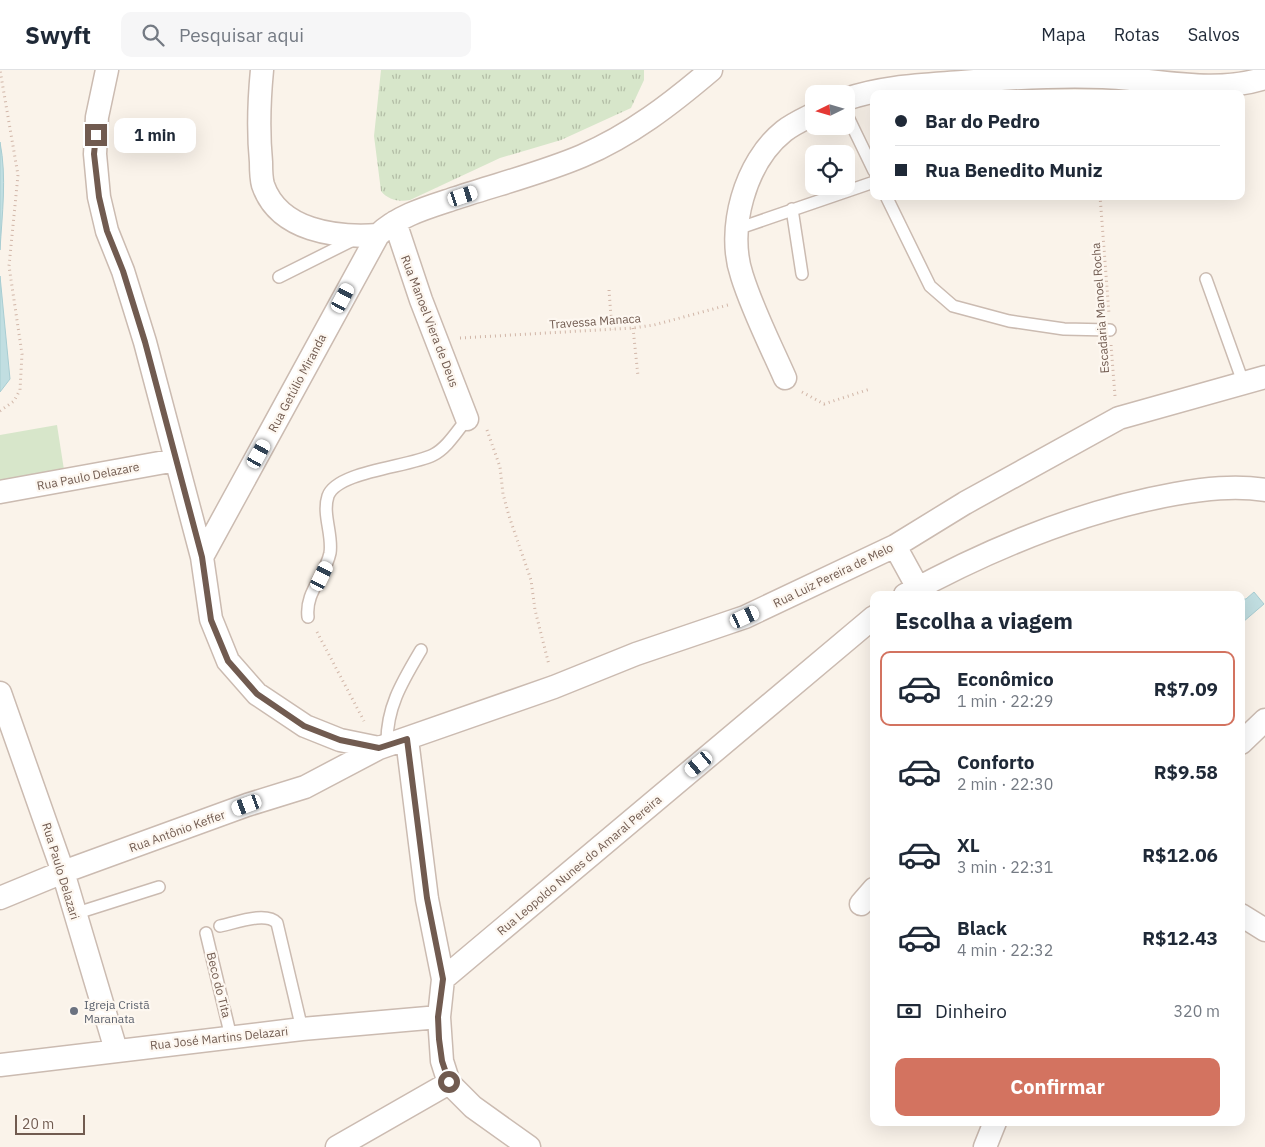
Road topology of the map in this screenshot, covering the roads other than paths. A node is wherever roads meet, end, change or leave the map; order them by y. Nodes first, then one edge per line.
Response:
1 (107, 70) edge
2 (262, 70) edge
3 (711, 70) edge
4 (1091, 73) edge
5 (997, 74) edge
6 (1265, 78) edge
7 (883, 90) edge
8 (870, 93) edge
9 (855, 97) edge
10 (805, 119) edge
11 (855, 132) edge
12 (870, 163) edge
13 (870, 183) edge
14 (888, 200) edge
15 (792, 209) junction
16 (395, 222) junction
17 (737, 229) junction
18 (369, 235) junction
19 (802, 274) dead end
20 (279, 277) dead end
21 (1206, 279) dead end
22 (1110, 330) road end
23 (785, 378) road end
24 (1254, 379) edge
25 (467, 419) joint
26 (176, 460) junction
27 (1265, 490) edge
28 (0, 492) edge
29 (895, 546) junction
30 (202, 557) junction
31 (912, 591) edge
32 (914, 591) edge
33 (308, 617) road end
34 (870, 620) edge
35 (421, 650) dead end
36 (0, 694) edge
37 (1265, 720) edge
38 (1245, 739) edge
39 (391, 744) junction
40 (63, 872) junction
41 (159, 887) dead end
42 (0, 898) edge
43 (74, 914) junction
44 (1245, 918) edge
45 (220, 926) dead end
46 (1265, 930) edge
47 (206, 933) dead end
48 (443, 979) junction
49 (438, 1017) junction
50 (302, 1029) junction
51 (232, 1037) junction
52 (116, 1050) junction
53 (0, 1065) edge
54 (449, 1082) junction
55 (993, 1126) edge
56 (337, 1147) edge
57 (528, 1147) edge
58 (985, 1147) edge

1 - 26 street
2 - 18 street
3 - 16 street
4 - 5 street
4 - 6 street
5 - 7 street
8 - 9 street
10 - 17 street
11 - 12 lane
13 - 15 lane
14 - 22 lane
15 - 17 lane
15 - 19 lane
16 - 18 street
16 - 25 street, Rua Manoel Viera de Deus
17 - 23 street
18 - 20 lane
18 - 30 street, Rua Getúlio Miranda
21 - 24 lane
24 - 29 street, Rua Luiz Pereira de Melo
25 - 33 lane
26 - 28 street, Rua Paulo Delazare
26 - 30 street
27 - 32 street
29 - 31 street
29 - 39 street, Rua Luiz Pereira de Melo
30 - 39 street
34 - 48 street, Rua Leopoldo Nunes do Amaral Pereira
35 - 39 lane
36 - 40 street, Rua Paulo Delazari
37 - 38 street
39 - 40 street, Rua Antônio Keffer
39 - 48 street
40 - 42 street, Rua Antônio Keffer
40 - 43 street, Rua Paulo Delazari
41 - 43 lane
43 - 52 street, Rua Paulo Delazari
44 - 46 street
45 - 50 lane
47 - 51 lane, Beco do Tita
48 - 49 street
49 - 50 street, Rua José Martins Delazari
49 - 54 street
50 - 51 street, Rua José Martins Delazari
51 - 52 street, Rua José Martins Delazari
52 - 53 street, Rua José Martins Delazari
54 - 56 street
54 - 57 street
55 - 58 street

